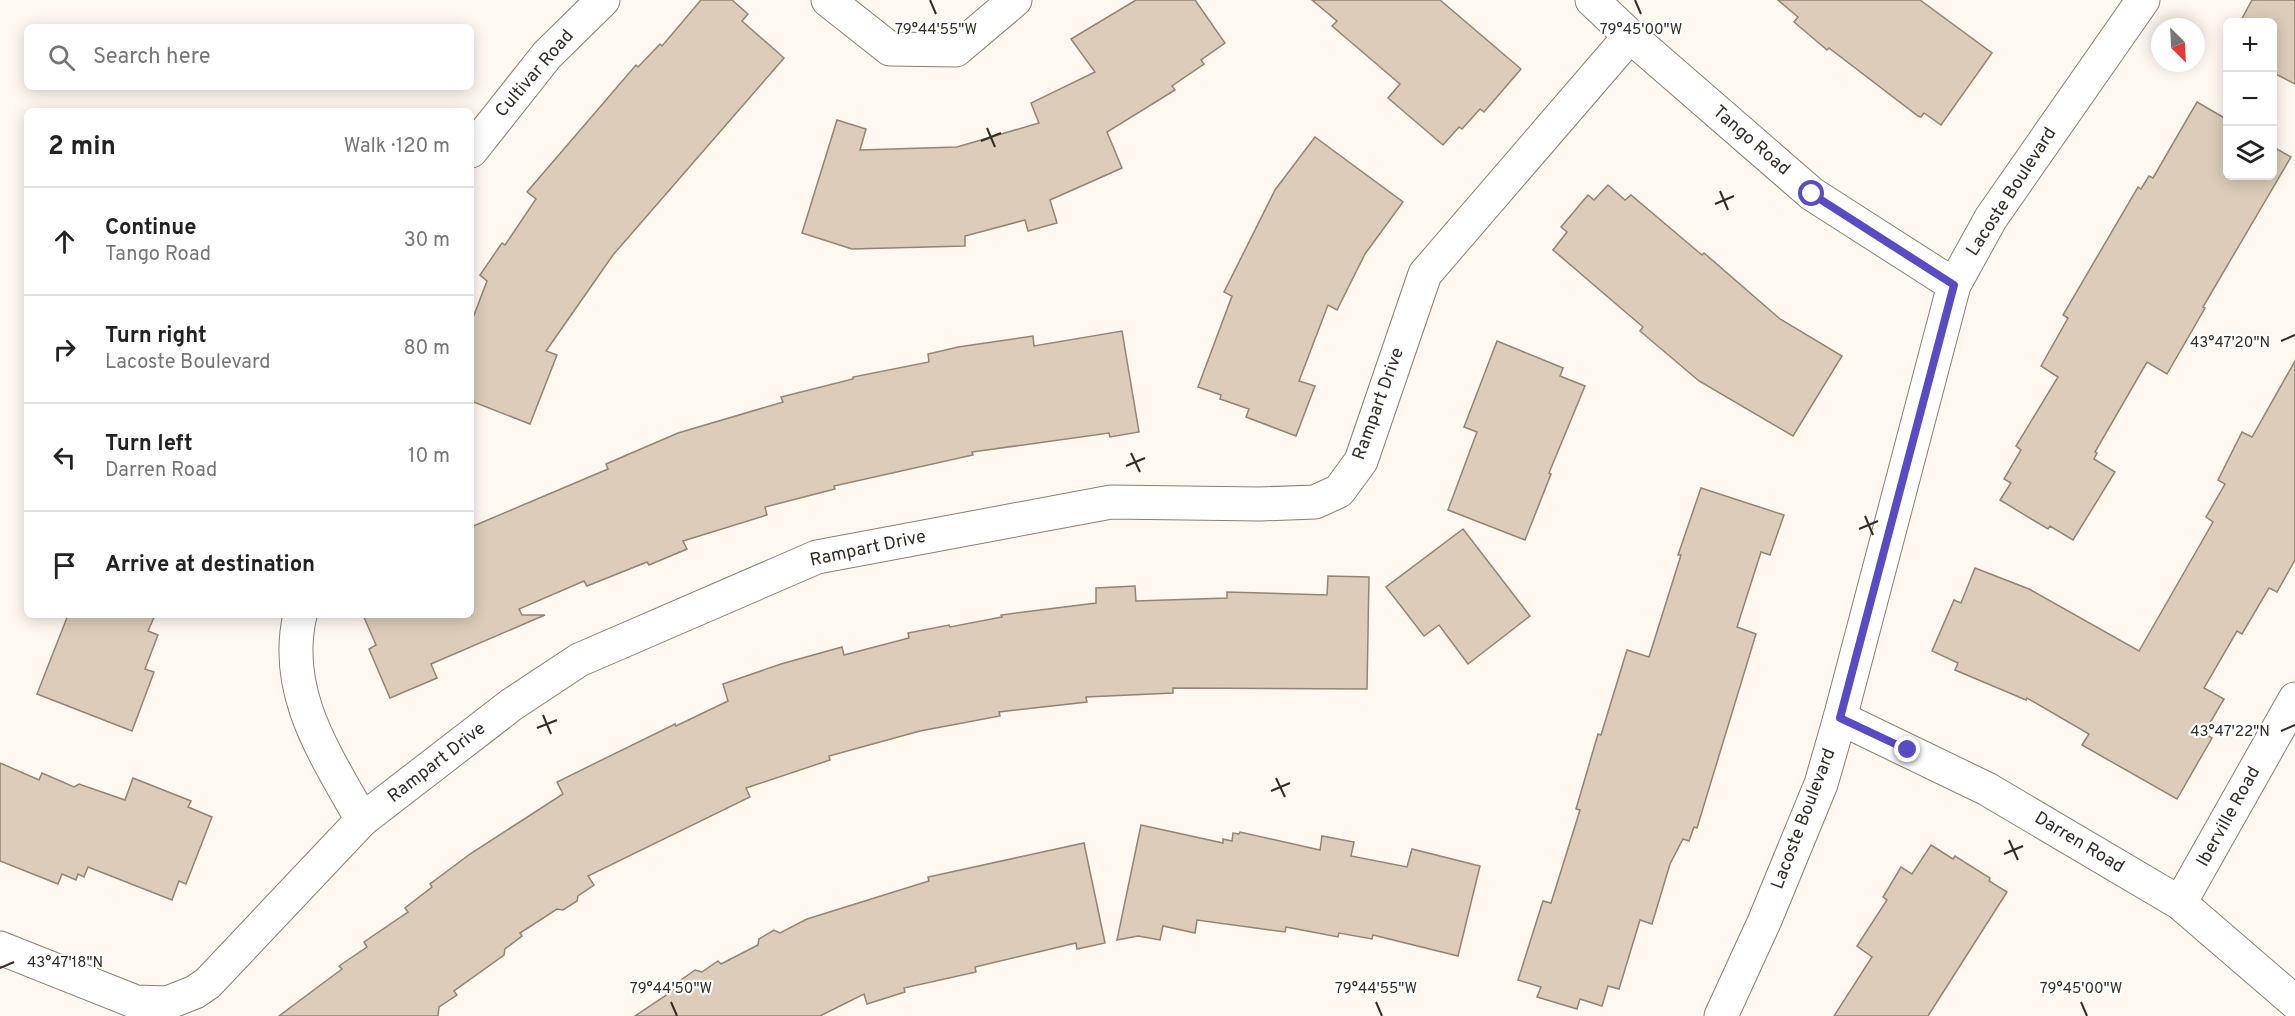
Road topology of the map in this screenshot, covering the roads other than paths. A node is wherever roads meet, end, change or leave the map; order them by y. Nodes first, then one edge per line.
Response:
1 (603, 0) edge
2 (828, 0) edge
3 (1015, 0) edge
4 (1592, 0) edge
5 (2143, 0) edge
6 (1630, 36) junction
7 (474, 147) edge
8 (1954, 285) junction
9 (299, 618) edge
10 (2295, 699) edge
11 (1840, 718) junction
12 (362, 820) junction
13 (2180, 903) junction
14 (0, 948) edge
15 (2295, 1002) edge
16 (1720, 1016) edge

1 - 7 street, Cultivar Road
2 - 3 street
4 - 6 street, Tango Road
5 - 8 street, Lacoste Boulevard
6 - 8 street, Tango Road
6 - 12 street, Rampart Drive
8 - 11 street, Lacoste Boulevard
9 - 12 street
10 - 13 street, Iberville Road
11 - 13 street, Darren Road
11 - 16 street, Lacoste Boulevard
12 - 14 street, Rampart Drive
13 - 15 street, Darren Road

